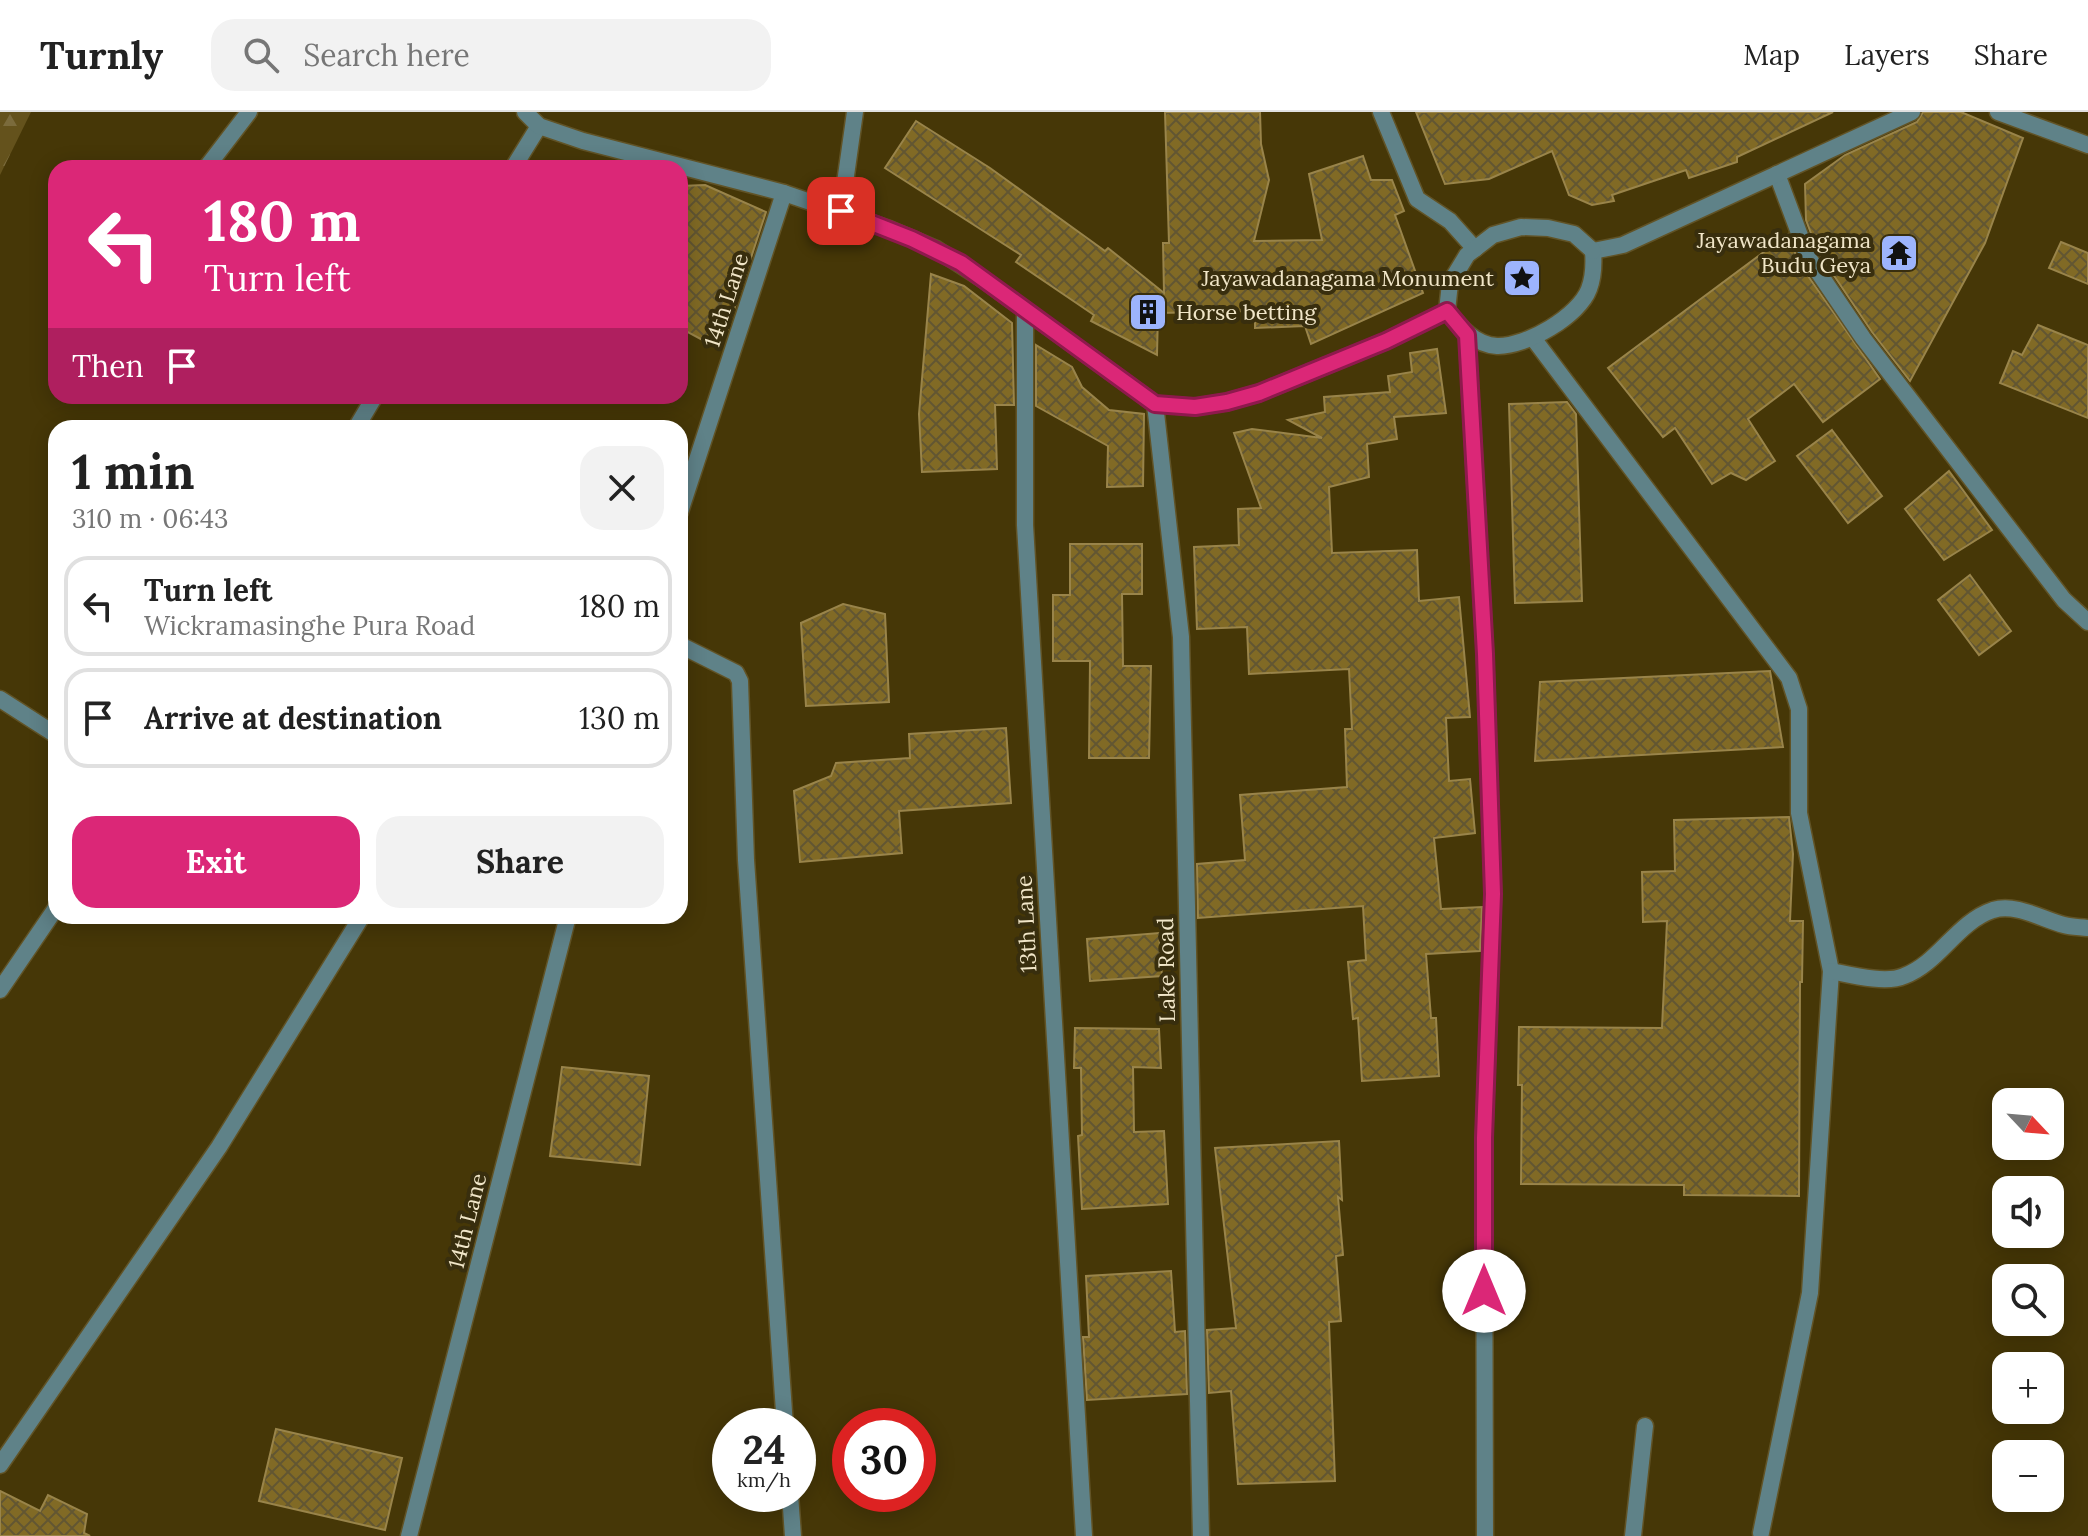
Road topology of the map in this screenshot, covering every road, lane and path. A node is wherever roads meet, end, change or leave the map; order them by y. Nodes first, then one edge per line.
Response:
1 (249, 112) edge
2 (525, 112) edge
3 (855, 112) edge
4 (1381, 112) edge
5 (1912, 112) edge
6 (1998, 112) edge
7 (539, 126) junction
8 (2088, 145) edge
9 (212, 160) edge
10 (518, 160) edge
11 (656, 160) edge
12 (688, 168) edge
13 (1777, 174) junction
14 (784, 193) junction
15 (841, 211) junction
16 (1475, 249) junction
17 (1593, 251) junction
18 (1025, 309) junction
19 (1447, 311) junction
20 (1467, 335) junction
21 (1533, 338) junction
22 (1155, 404) junction
23 (688, 487) edge
24 (2088, 622) edge
25 (688, 649) edge
26 (0, 699) edge
27 (48, 730) edge
28 (48, 920) edge
29 (357, 924) edge
30 (566, 924) edge
31 (2088, 928) edge
32 (1831, 971) junction
33 (0, 990) edge
34 (784, 1408) edge
35 (1645, 1426) dead end
36 (0, 1465) edge
37 (791, 1512) edge
38 (1761, 1533) dead end
39 (409, 1536) edge
40 (793, 1536) edge
41 (1084, 1536) edge
42 (1201, 1536) edge
43 (1485, 1536) edge
44 (1633, 1536) edge

1 - 9 street
2 - 7 street
3 - 15 street
4 - 16 street
5 - 13 street
6 - 8 street
7 - 10 street
7 - 11 street
12 - 14 street
13 - 17 street
13 - 24 street
14 - 15 street
14 - 23 street, 14th Lane
15 - 18 street
16 - 17 street
16 - 19 street
17 - 21 street
18 - 22 street
18 - 41 street, 13th Lane
19 - 20 street
19 - 22 street
20 - 21 street
20 - 43 street
21 - 32 street
22 - 42 street, Lake Road
25 - 34 street
26 - 27 street
28 - 33 street
29 - 36 street
30 - 39 street, 14th Lane
31 - 32 street
32 - 38 street
35 - 44 street
37 - 40 street

